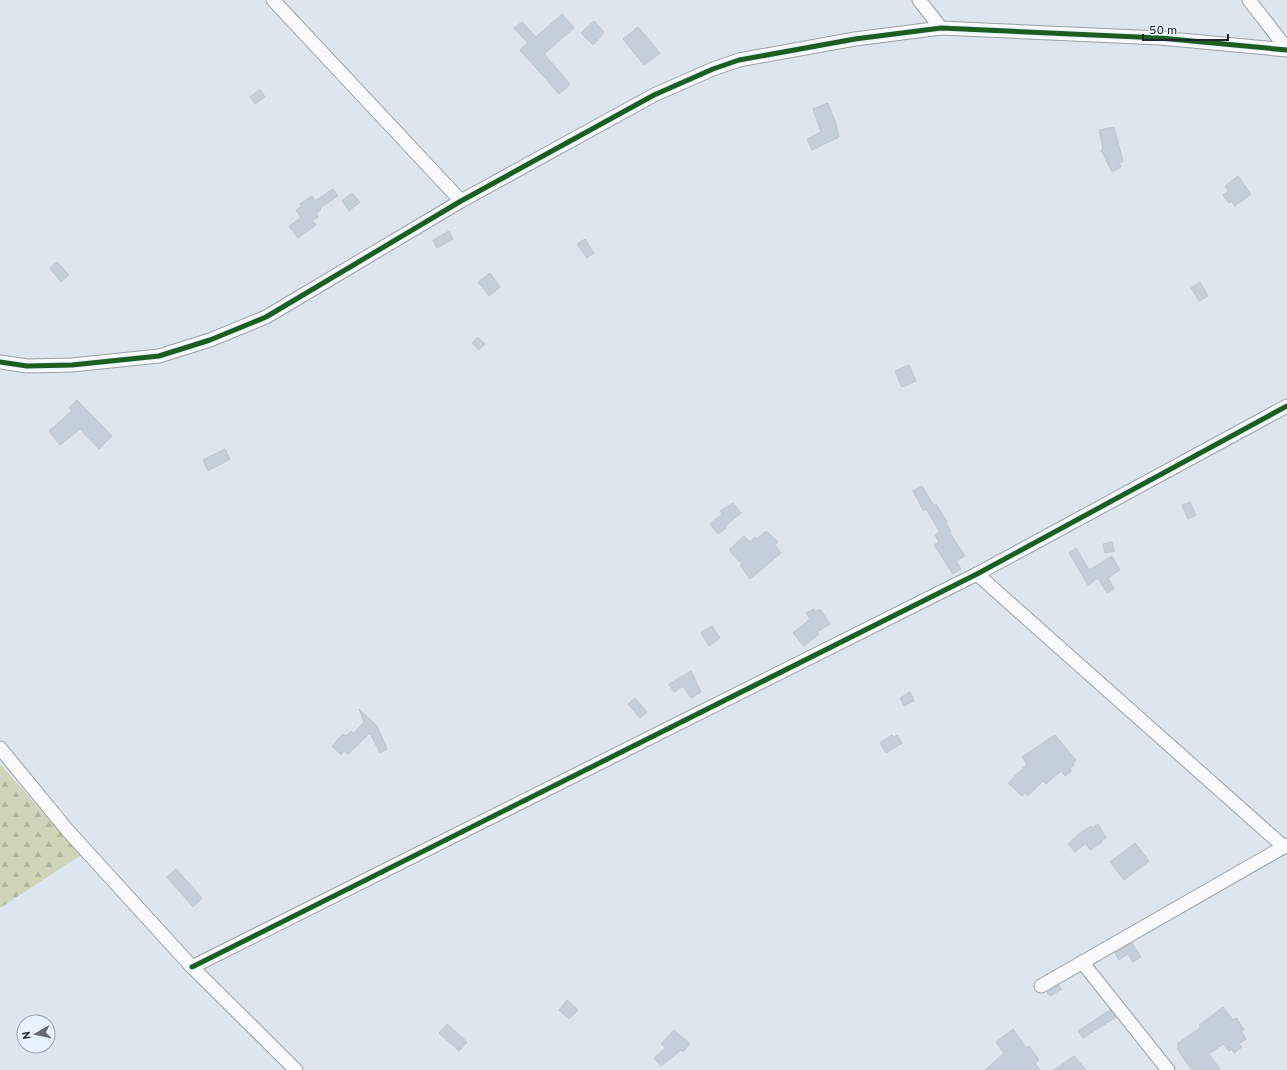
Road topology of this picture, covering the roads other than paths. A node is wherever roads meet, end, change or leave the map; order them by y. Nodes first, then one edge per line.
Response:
1 (273, 0) edge
2 (919, 0) edge
3 (1249, 0) edge
4 (941, 28) junction
5 (1287, 50) edge
6 (461, 201) junction
7 (0, 362) edge
8 (1287, 406) edge
9 (977, 574) junction
10 (0, 748) edge
11 (1286, 846) edge
12 (1082, 962) junction
13 (192, 967) junction
14 (1041, 986) dead end
15 (296, 1070) edge
16 (1168, 1070) edge

1 - 6 street
2 - 4 street
3 - 5 street
4 - 5 street
4 - 6 street
6 - 7 street
8 - 9 street
9 - 11 street
9 - 13 street
10 - 13 street
11 - 12 street
12 - 14 street
12 - 16 street
13 - 15 street

